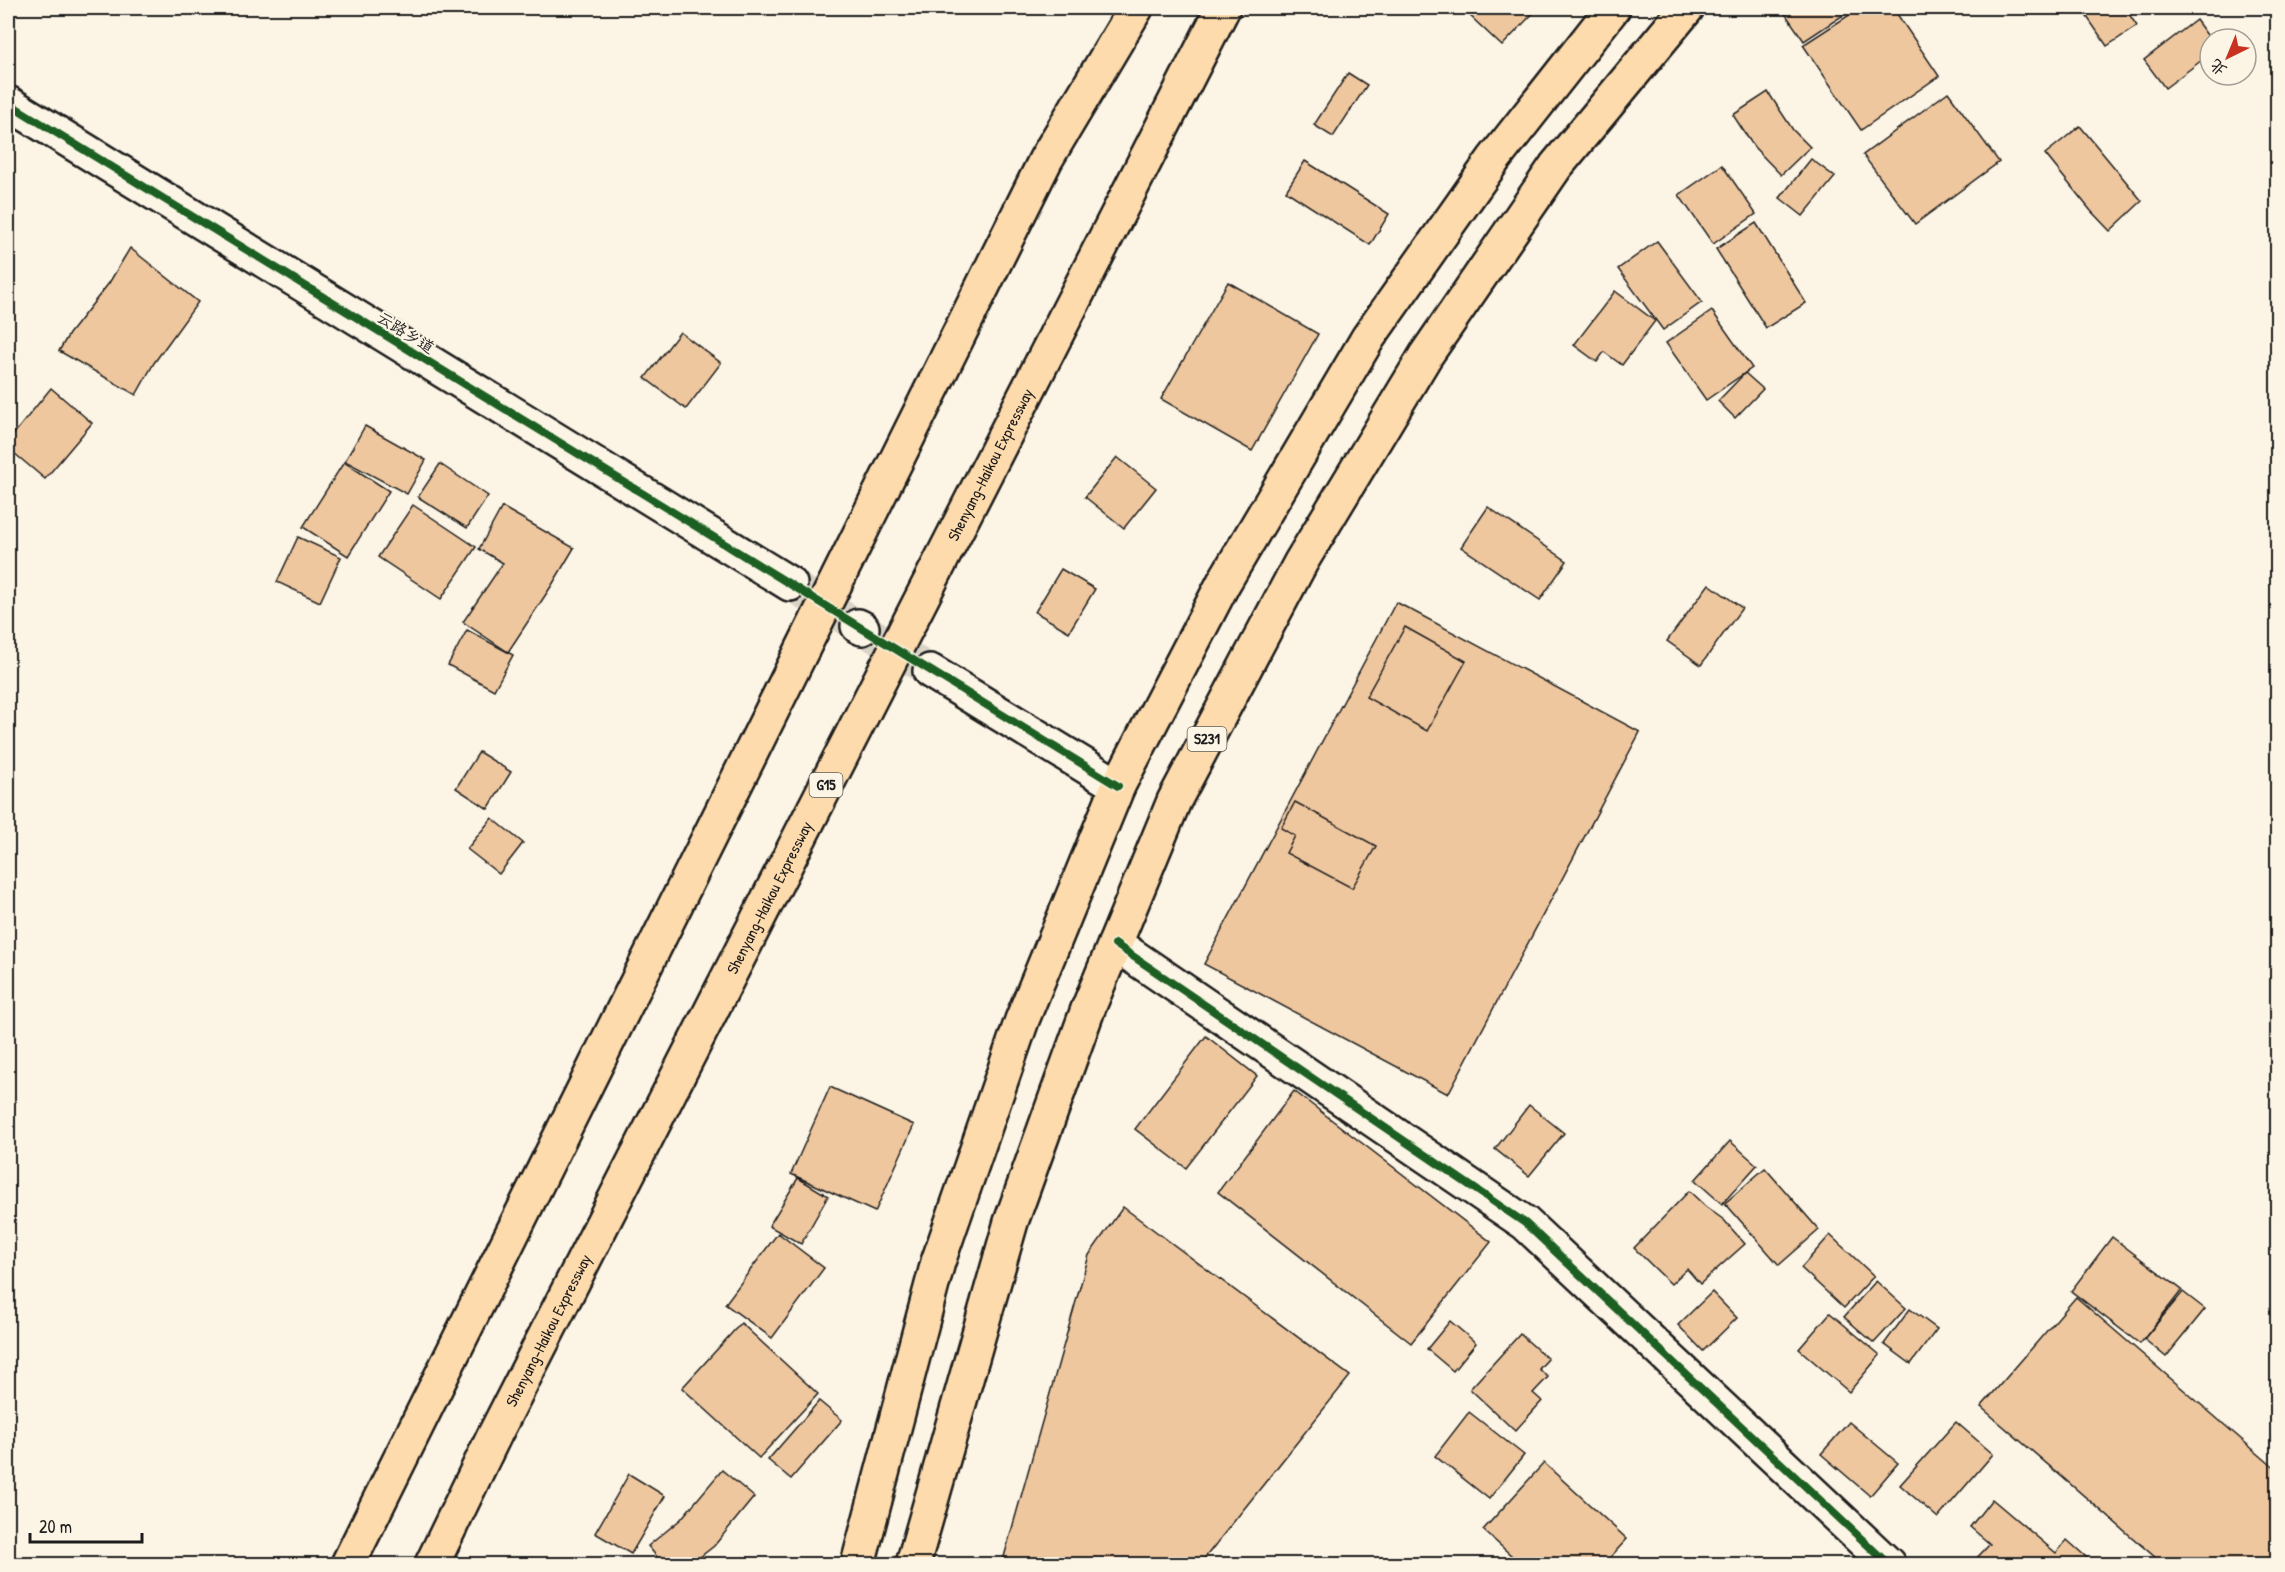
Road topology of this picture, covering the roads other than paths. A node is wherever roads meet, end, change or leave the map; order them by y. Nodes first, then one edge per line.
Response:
1 (1136, 8) edge
2 (1223, 8) edge
3 (1613, 8) edge
4 (1687, 8) edge
5 (8, 103) edge
6 (790, 584) tunnel mouth
7 (930, 671) tunnel mouth
8 (1118, 786) junction
9 (1115, 944) junction
10 (348, 1564) edge
11 (432, 1564) edge
12 (858, 1564) edge
13 (913, 1564) edge
14 (1888, 1564) edge

1 - 10 main road
2 - 11 main road, Shenyang-Haikou Expressway / G15
3 - 8 main road
4 - 9 main road, S231
5 - 6 street, 云路乡道
7 - 8 street
8 - 12 main road
9 - 13 main road, S231
9 - 14 street

